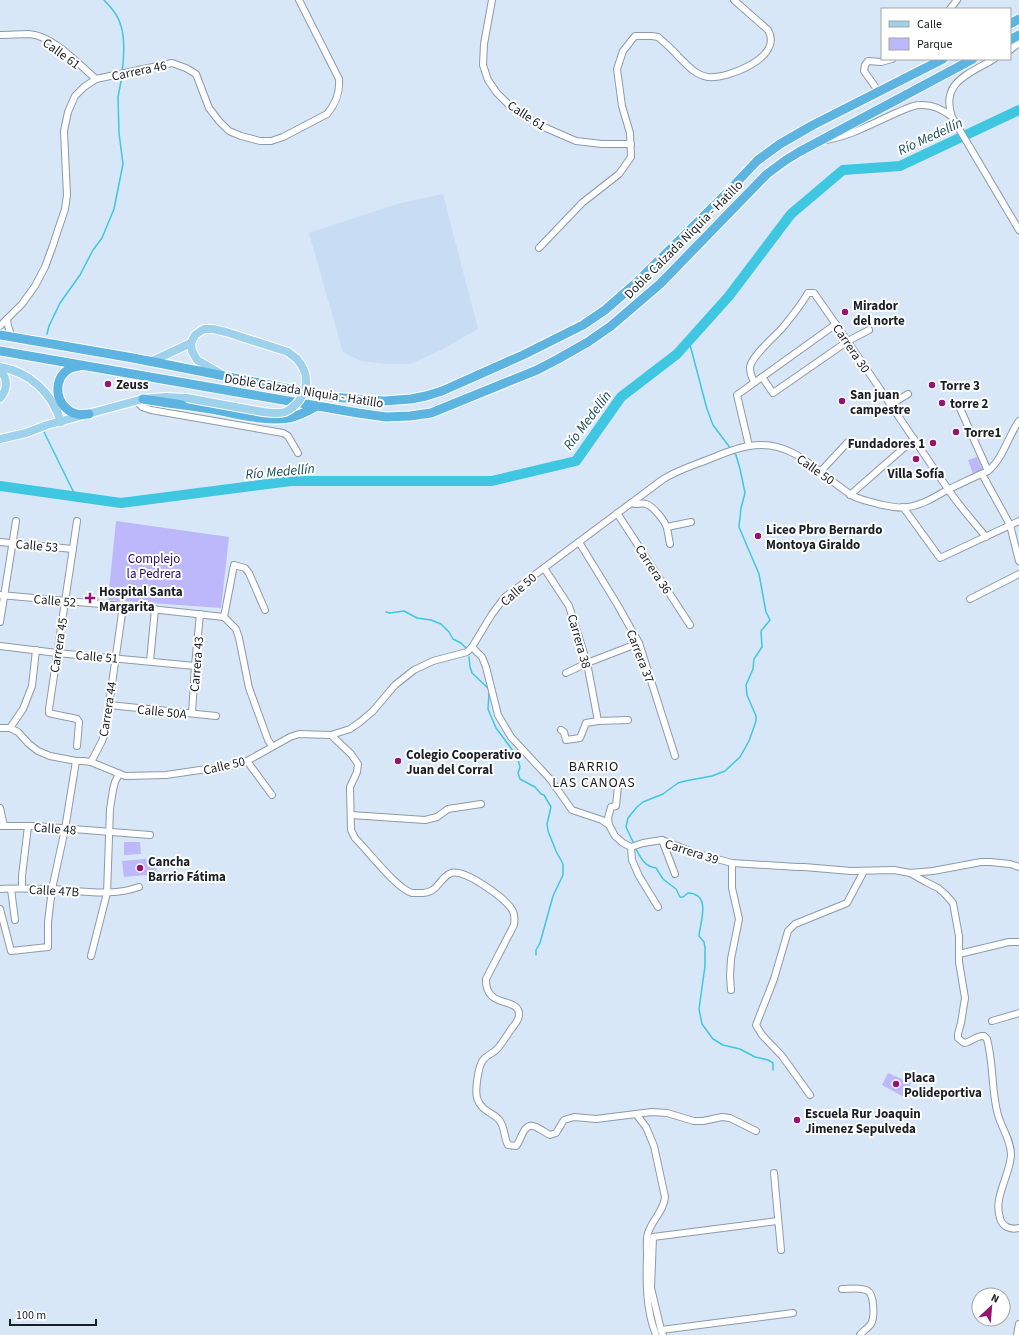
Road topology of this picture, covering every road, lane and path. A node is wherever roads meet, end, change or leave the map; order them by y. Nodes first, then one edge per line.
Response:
1 (299, 0) edge
2 (492, 0) edge
3 (734, 0) edge
4 (957, 0) edge
5 (951, 8) edge
6 (0, 35) edge
7 (1019, 43) edge
8 (1011, 49) edge
9 (888, 60) edge
10 (941, 60) edge
11 (972, 60) edge
12 (993, 60) edge
13 (96, 79) junction
14 (879, 92) junction
15 (952, 117) junction
16 (821, 141) junction
17 (631, 144) junction
18 (1019, 230) edge
19 (539, 248) dead end
20 (7, 319) junction
21 (836, 324) junction
22 (0, 326) edge
23 (869, 330) dead end
24 (0, 335) edge
25 (12, 337) junction
26 (848, 341) junction
27 (191, 343) junction
28 (0, 351) edge
29 (150, 362) junction
30 (84, 366) junction
31 (0, 368) edge
32 (225, 376) junction
33 (762, 377) junction
34 (754, 382) junction
35 (908, 394) dead end
36 (0, 398) edge
37 (140, 400) junction
38 (890, 405) junction
39 (317, 406) junction
40 (959, 406) dead end
41 (89, 414) junction
42 (1019, 421) edge
43 (61, 422) junction
44 (0, 439) edge
45 (914, 439) junction
46 (848, 442) dead end
47 (749, 446) junction
48 (298, 453) dead end
49 (821, 471) junction
50 (985, 472) junction
51 (948, 490) junction
52 (850, 495) junction
53 (631, 503) junction
54 (903, 507) junction
55 (617, 514) junction
56 (16, 521) dead end
57 (78, 521) dead end
58 (1019, 521) edge
59 (691, 522) dead end
60 (1010, 525) junction
61 (667, 527) junction
62 (986, 537) junction
63 (0, 542) edge
64 (579, 542) junction
65 (12, 543) junction
66 (670, 544) dead end
67 (73, 549) junction
68 (1019, 561) edge
69 (544, 568) junction
70 (1019, 574) edge
71 (2, 595) edge
72 (970, 599) dead end
73 (65, 601) junction
74 (123, 606) junction
75 (155, 609) junction
76 (265, 610) dead end
77 (200, 614) junction
78 (224, 617) junction
79 (0, 622) edge
80 (690, 625) dead end
81 (639, 643) junction
82 (0, 646) edge
83 (472, 647) junction
84 (36, 650) junction
85 (57, 653) junction
86 (115, 658) junction
87 (150, 661) junction
88 (587, 663) junction
89 (195, 666) junction
90 (566, 673) dead end
91 (109, 705) junction
92 (192, 713) junction
93 (216, 716) dead end
94 (628, 720) dead end
95 (598, 721) junction
96 (0, 728) edge
97 (10, 728) junction
98 (561, 730) dead end
99 (331, 735) junction
100 (77, 746) dead end
101 (272, 746) junction
102 (674, 756) dead end
103 (76, 761) junction
104 (246, 761) junction
105 (91, 762) junction
106 (120, 774) junction
107 (618, 786) dead end
108 (272, 795) dead end
109 (481, 804) dead end
110 (0, 808) edge
111 (351, 815) junction
112 (609, 824) junction
113 (2, 826) edge
114 (28, 826) junction
115 (65, 829) junction
116 (110, 832) junction
117 (150, 835) dead end
118 (662, 840) junction
119 (631, 847) junction
120 (732, 863) junction
121 (1019, 867) edge
122 (864, 871) junction
123 (910, 873) junction
124 (675, 874) dead end
125 (139, 887) dead end
126 (0, 888) edge
127 (11, 888) junction
128 (22, 888) junction
129 (52, 890) junction
130 (107, 893) junction
131 (658, 906) dead end
132 (0, 909) edge
133 (15, 920) dead end
134 (1019, 942) edge
135 (959, 954) junction
136 (91, 956) dead end
137 (731, 990) dead end
138 (1019, 1013) edge
139 (992, 1021) dead end
140 (810, 1095) dead end
141 (636, 1114) junction
142 (756, 1131) dead end
143 (774, 1173) dead end
144 (778, 1221) junction
145 (1019, 1228) edge
146 (650, 1237) junction
147 (781, 1250) dead end
148 (842, 1289) dead end
149 (793, 1313) dead end
150 (1019, 1324) edge
151 (660, 1333) edge
152 (860, 1335) edge
153 (1017, 1335) edge

1 - 13 street, Carrera 46
2 - 17 street, Calle 61
3 - 17 street
4 - 5 street
6 - 13 street, Calle 61
7 - 8 street
9 - 14 street
10 - 14 highway, Doble Calzada Niquia - Hatillo
11 - 16 highway, Doble Calzada Niquia - Hatillo
12 - 15 street
13 - 20 street, Carrera 46
14 - 32 highway, Doble Calzada Niquia - Hatillo
15 - 16 street
15 - 18 street
16 - 39 highway, Doble Calzada Niquia - Hatillo
17 - 19 street
20 - 22 street, Carrera 46
20 - 25 street
21 - 26 street, Carrera 30
21 - 33 street
21 - 34 street, Carrera 30
23 - 26 street
24 - 25 highway, Doble Calzada Niquia - Hatillo
25 - 29 highway, Doble Calzada Niquia - Hatillo
26 - 33 street
26 - 38 street, Carrera 30
27 - 29 main road
27 - 32 main road
27 - 37 main road, bridge
28 - 30 highway, Doble Calzada Niquia - Hatillo
29 - 32 highway, Doble Calzada Niquia - Hatillo
30 - 39 highway, Doble Calzada Niquia - Hatillo
30 - 41 highway
31 - 36 main road
31 - 43 main road
33 - 34 street
34 - 47 street
35 - 38 street
37 - 39 highway
37 - 41 main road
37 - 48 street
38 - 45 street, Carrera 30
40 - 50 street
41 - 43 main road
42 - 50 street, Calle 50
43 - 44 main road
45 - 51 street, Carrera 30
45 - 52 street
46 - 49 street
47 - 49 street, Calle 50
47 - 53 street, Calle 50
49 - 52 street, Calle 50
50 - 51 street, Calle 50
50 - 60 street
51 - 54 street, Calle 50
51 - 62 street, Carrera 30
52 - 54 street, Calle 50
53 - 55 street, Calle 50
53 - 61 street
54 - 62 street
55 - 64 street, Calle 50
55 - 80 street, Carrera 36
56 - 65 street
57 - 67 street, Carrera 45
58 - 60 street
59 - 61 street
60 - 62 street
60 - 68 street
61 - 66 street
63 - 65 street, Calle 53
64 - 69 street, Calle 50
64 - 81 street, Carrera 37
65 - 67 street, Calle 53
65 - 71 street
67 - 73 street, Carrera 45
69 - 83 street, Calle 50
69 - 88 street, Carrera 38
70 - 72 street
71 - 73 street, Calle 52
71 - 79 street
73 - 74 street, Calle 52
73 - 85 street, Carrera 45
74 - 75 street, Calle 52
74 - 86 street, Carrera 44
75 - 77 street, Calle 52
75 - 87 street
76 - 78 street
77 - 78 street, Calle 52
77 - 89 street, Carrera 43
78 - 101 street
81 - 88 street
81 - 102 street, Carrera 37
82 - 84 street, Calle 51
83 - 99 street, Calle 50
83 - 112 street
84 - 85 street, Calle 51
84 - 97 street
85 - 86 street, Calle 51
85 - 100 street, Carrera 45
86 - 87 street, Calle 51
86 - 91 street, Carrera 44
87 - 89 street, Calle 51
88 - 90 street
88 - 95 street, Carrera 38
89 - 92 street, Carrera 43
91 - 92 street, Calle 50A
91 - 105 street, Carrera 44
92 - 93 street, Calle 50A
94 - 95 street
95 - 98 street
96 - 97 street
97 - 103 street, Calle 50
99 - 101 street, Calle 50
99 - 111 street
101 - 104 street, Calle 50
103 - 105 street, Calle 50
103 - 115 street
104 - 106 street, Calle 50
104 - 108 street
105 - 106 street, Calle 50
106 - 116 street
107 - 112 street
109 - 111 street
110 - 113 street
111 - 141 street
112 - 119 street
113 - 114 street, Calle 48
114 - 115 street, Calle 48
114 - 128 street
115 - 116 street, Calle 48
115 - 129 street
116 - 117 street, Calle 48
116 - 130 street
118 - 119 street, Carrera 39
118 - 120 street, Carrera 39
118 - 124 street
119 - 131 street
120 - 122 street, Carrera 39
120 - 137 street
121 - 123 street, Carrera 39
122 - 123 street, Carrera 39
122 - 140 street
123 - 135 street
125 - 130 street, Calle 47B
126 - 127 street, Calle 47B
127 - 128 street, Calle 47B
127 - 133 street
128 - 129 street, Calle 47B
129 - 130 street, Calle 47B
129 - 132 street
130 - 136 street
134 - 135 street
135 - 145 street
138 - 139 street
141 - 142 street
141 - 146 street
143 - 144 street
144 - 146 street
144 - 147 street
146 - 151 street
148 - 152 street
149 - 151 street
150 - 153 street

